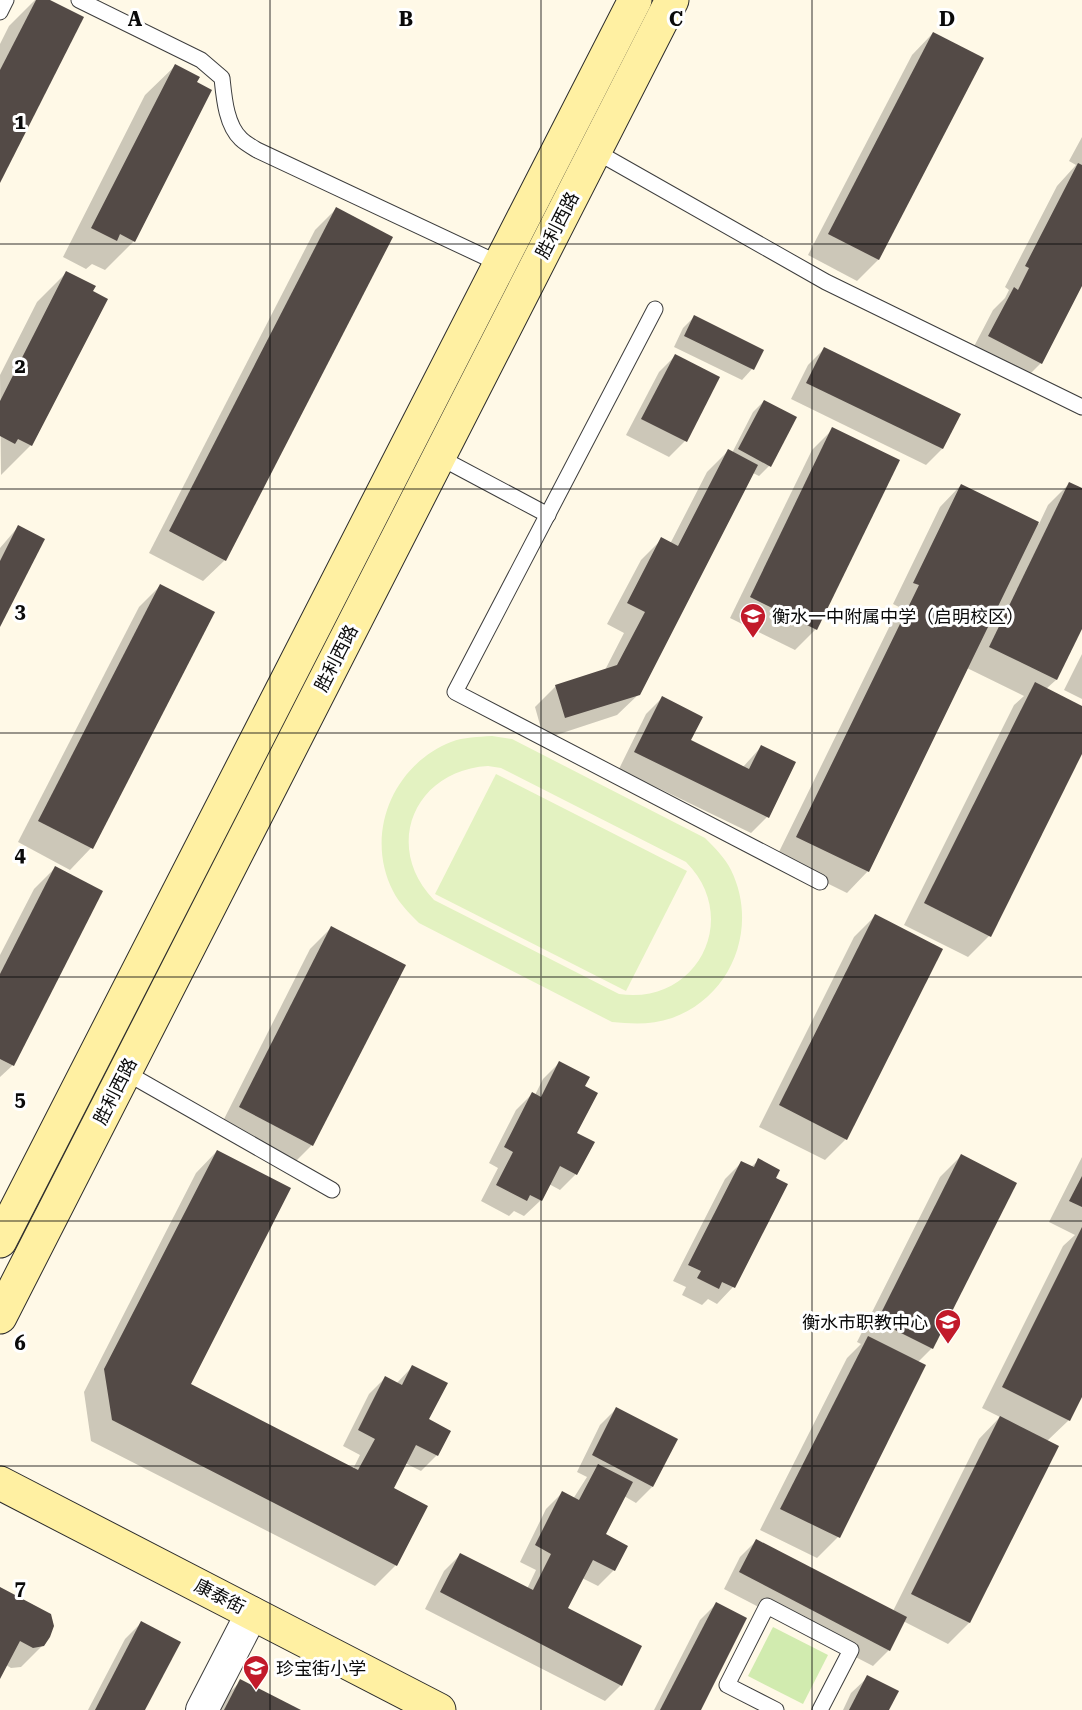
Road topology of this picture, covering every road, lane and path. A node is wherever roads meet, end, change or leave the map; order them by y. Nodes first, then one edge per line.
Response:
1 (6, 0) edge
2 (79, 0) edge
3 (635, 0) edge
4 (672, 0) edge
5 (0, 12) edge
6 (595, 151) junction
7 (500, 264) junction
8 (655, 309) dead end
9 (1082, 407) edge
10 (439, 457) junction
11 (548, 515) junction
12 (820, 882) dead end
13 (125, 1072) junction
14 (332, 1190) dead end
15 (0, 1241) edge
16 (0, 1317) edge
17 (0, 1483) edge
18 (252, 1613) junction
19 (421, 1706) edge
20 (770, 1709) edge
21 (202, 1710) edge
22 (820, 1710) edge

1 - 5 lane
2 - 7 lane
3 - 7 main road, 胜利西路
4 - 6 main road, 胜利西路
6 - 9 lane
6 - 10 main road, 胜利西路
7 - 15 main road, 胜利西路
8 - 11 lane
10 - 11 lane
10 - 13 main road, 胜利西路
11 - 12 lane
13 - 14 lane
13 - 16 main road, 胜利西路
17 - 18 main road, 康泰街
18 - 19 main road, 康泰街
18 - 21 street
20 - 22 lane

